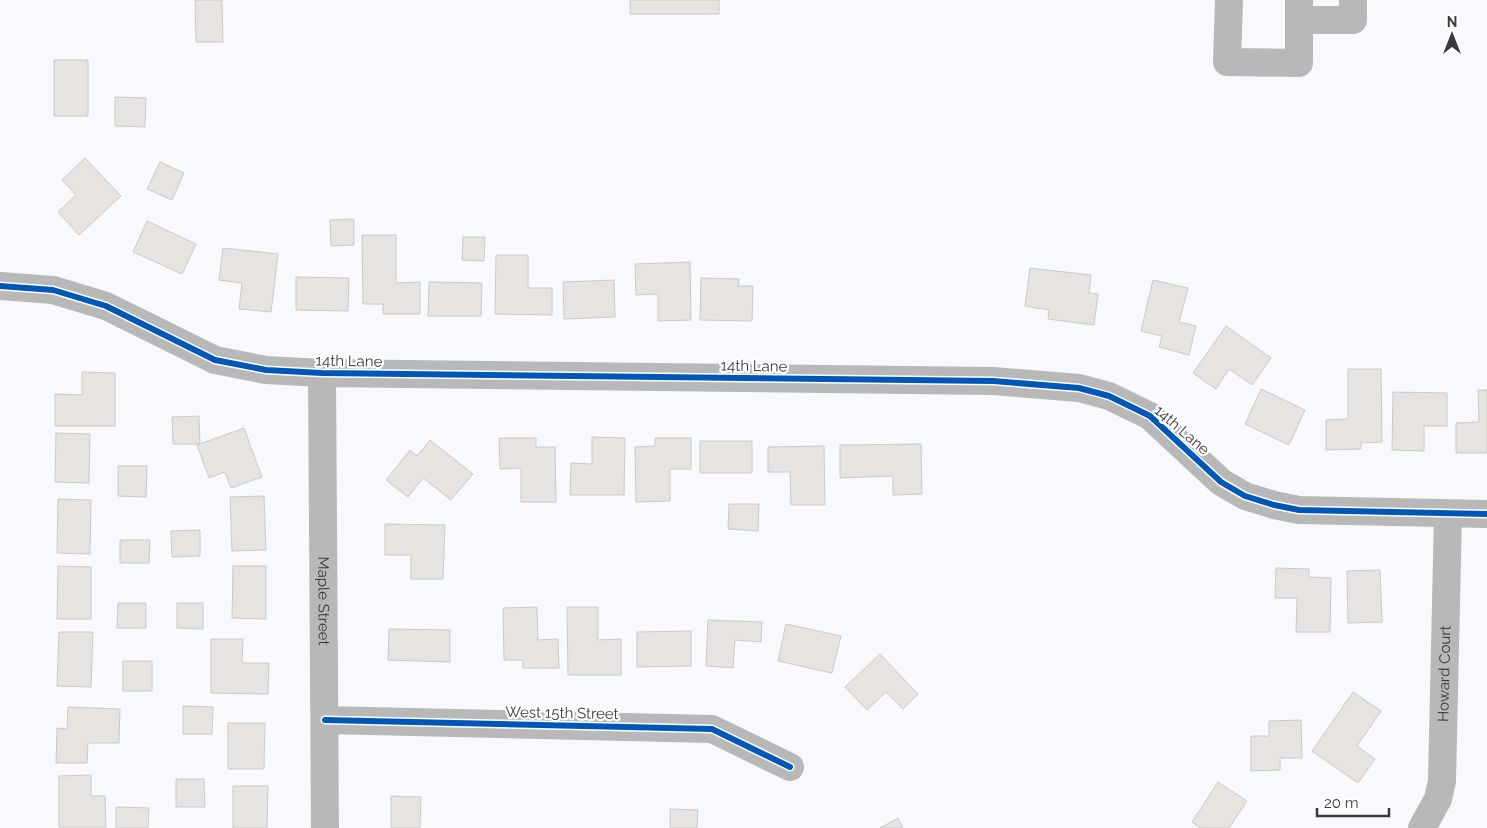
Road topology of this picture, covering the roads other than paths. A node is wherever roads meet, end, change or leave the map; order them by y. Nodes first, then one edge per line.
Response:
1 (1229, 0) edge
2 (1299, 10) edge
3 (1353, 10) edge
4 (0, 286) edge
5 (322, 373) junction
6 (1448, 514) junction
7 (1487, 514) edge
8 (325, 720) junction
9 (790, 767) dead end
10 (325, 828) edge
11 (1422, 828) edge

1 - 2 street
2 - 3 street
4 - 5 street, 14th Lane
5 - 6 street, 14th Lane
5 - 8 street, Maple Street
6 - 7 street, 14th Lane
6 - 11 street, Howard Court
8 - 9 street, West 15th Street
8 - 10 street, Maple Street

